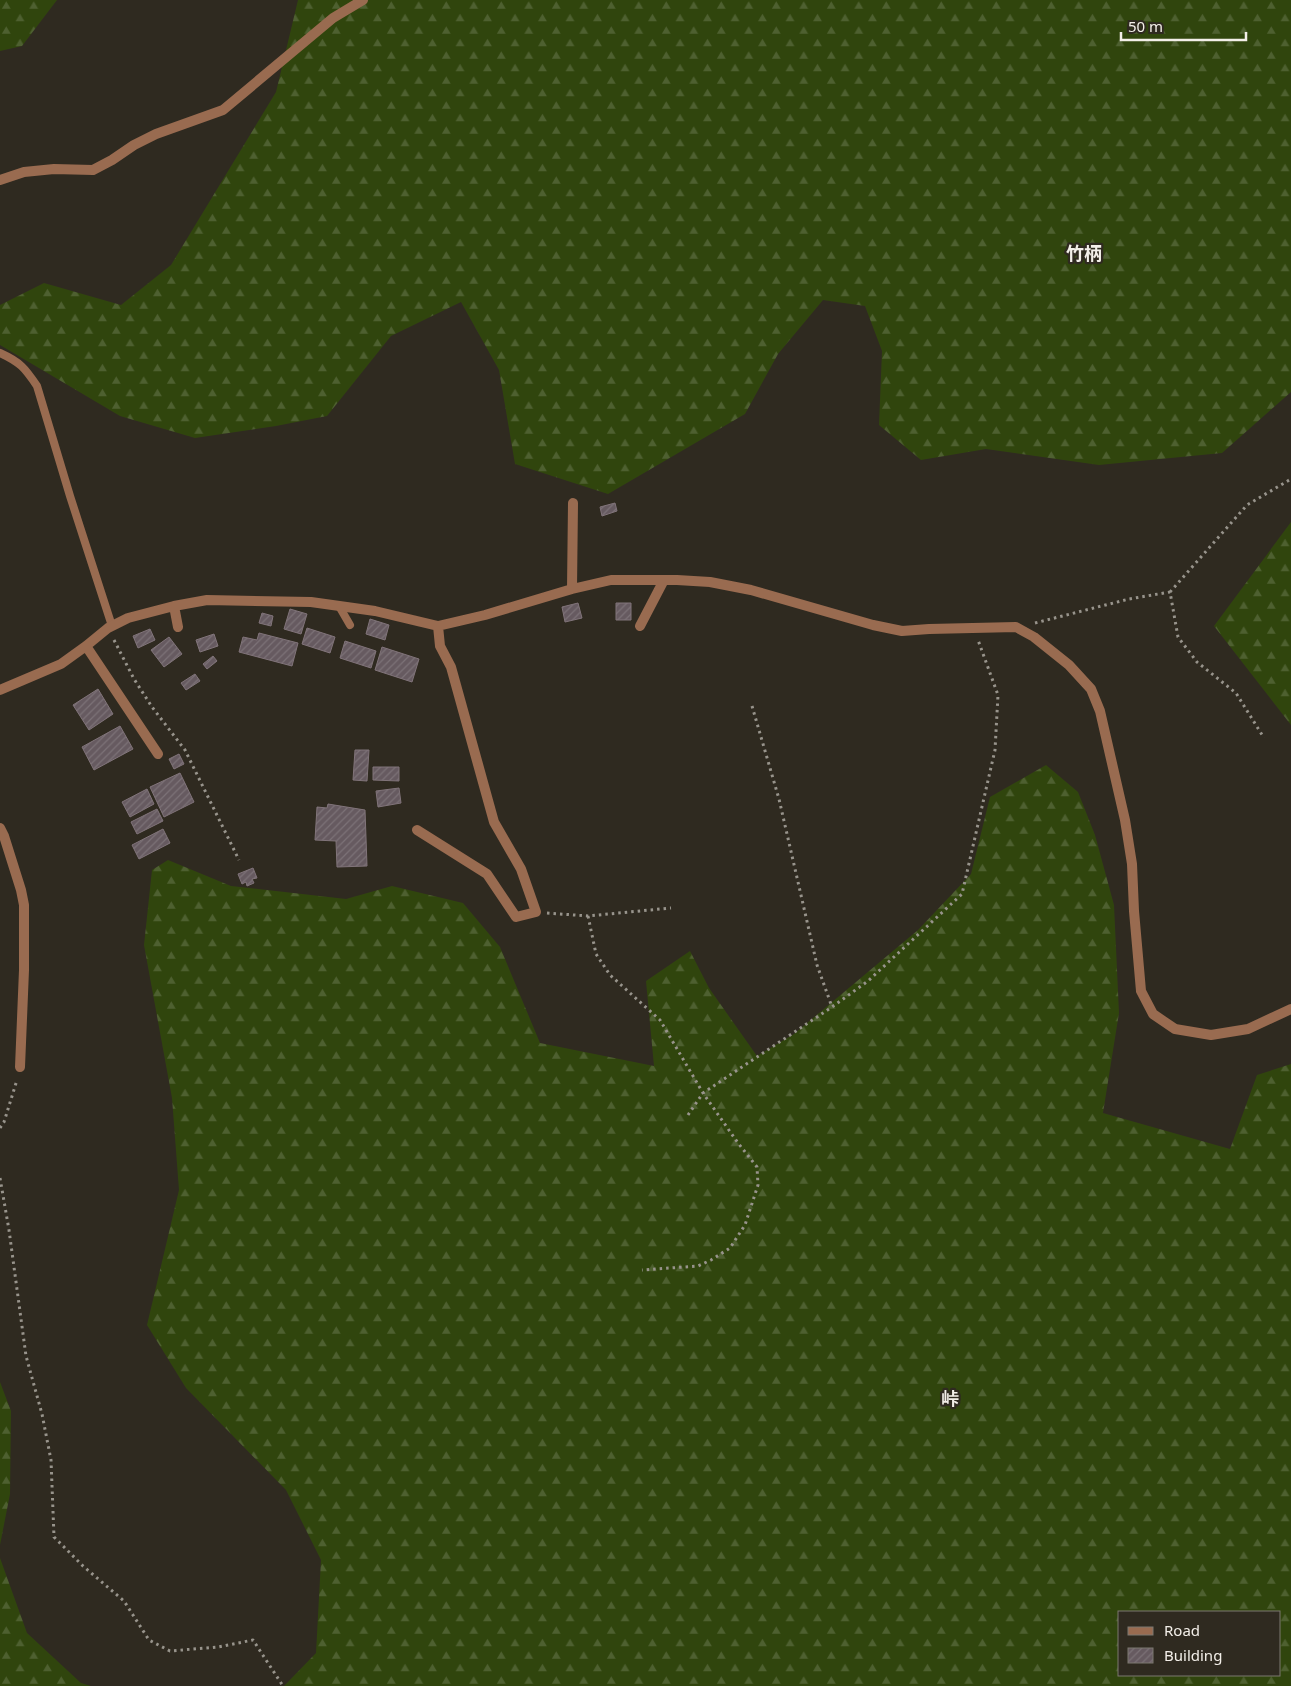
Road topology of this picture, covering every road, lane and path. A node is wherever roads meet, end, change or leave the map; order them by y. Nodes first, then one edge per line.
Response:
1 (363, 0) edge
2 (0, 180) edge
3 (0, 353) edge
4 (1291, 479) edge
5 (573, 503) dead end
6 (664, 580) junction
7 (572, 589) junction
8 (1170, 592) junction
9 (174, 606) junction
10 (339, 606) junction
11 (350, 625) dead end
12 (438, 626) junction
13 (640, 626) dead end
14 (110, 627) junction
15 (974, 627) junction
16 (1016, 627) junction
17 (178, 628) dead end
18 (86, 646) junction
19 (0, 690) edge
20 (752, 706) dead end
21 (1264, 738) dead end
22 (158, 754) dead end
23 (0, 828) edge
24 (416, 830) dead end
25 (239, 860) dead end
26 (671, 908) dead end
27 (536, 912) junction
28 (588, 916) junction
29 (832, 1007) junction
30 (1291, 1009) edge
31 (20, 1066) joint
32 (703, 1092) junction
33 (688, 1115) dead end
34 (0, 1128) edge
35 (0, 1178) edge
36 (642, 1270) dead end
37 (283, 1686) edge

1 - 2 street
3 - 14 lane
4 - 8 path
5 - 7 street
6 - 7 street
6 - 13 street
6 - 15 street
7 - 12 street
8 - 16 path
8 - 21 path
9 - 10 street
9 - 14 street
9 - 17 street
10 - 11 lane
10 - 12 street
12 - 27 street
14 - 18 street
14 - 25 path
15 - 16 street
15 - 29 path
16 - 30 street
18 - 19 street
18 - 22 street
20 - 29 path
23 - 31 street
24 - 27 street
26 - 28 path
27 - 28 path
28 - 32 path
29 - 32 path
31 - 34 path
32 - 33 path
32 - 36 path
35 - 37 path

